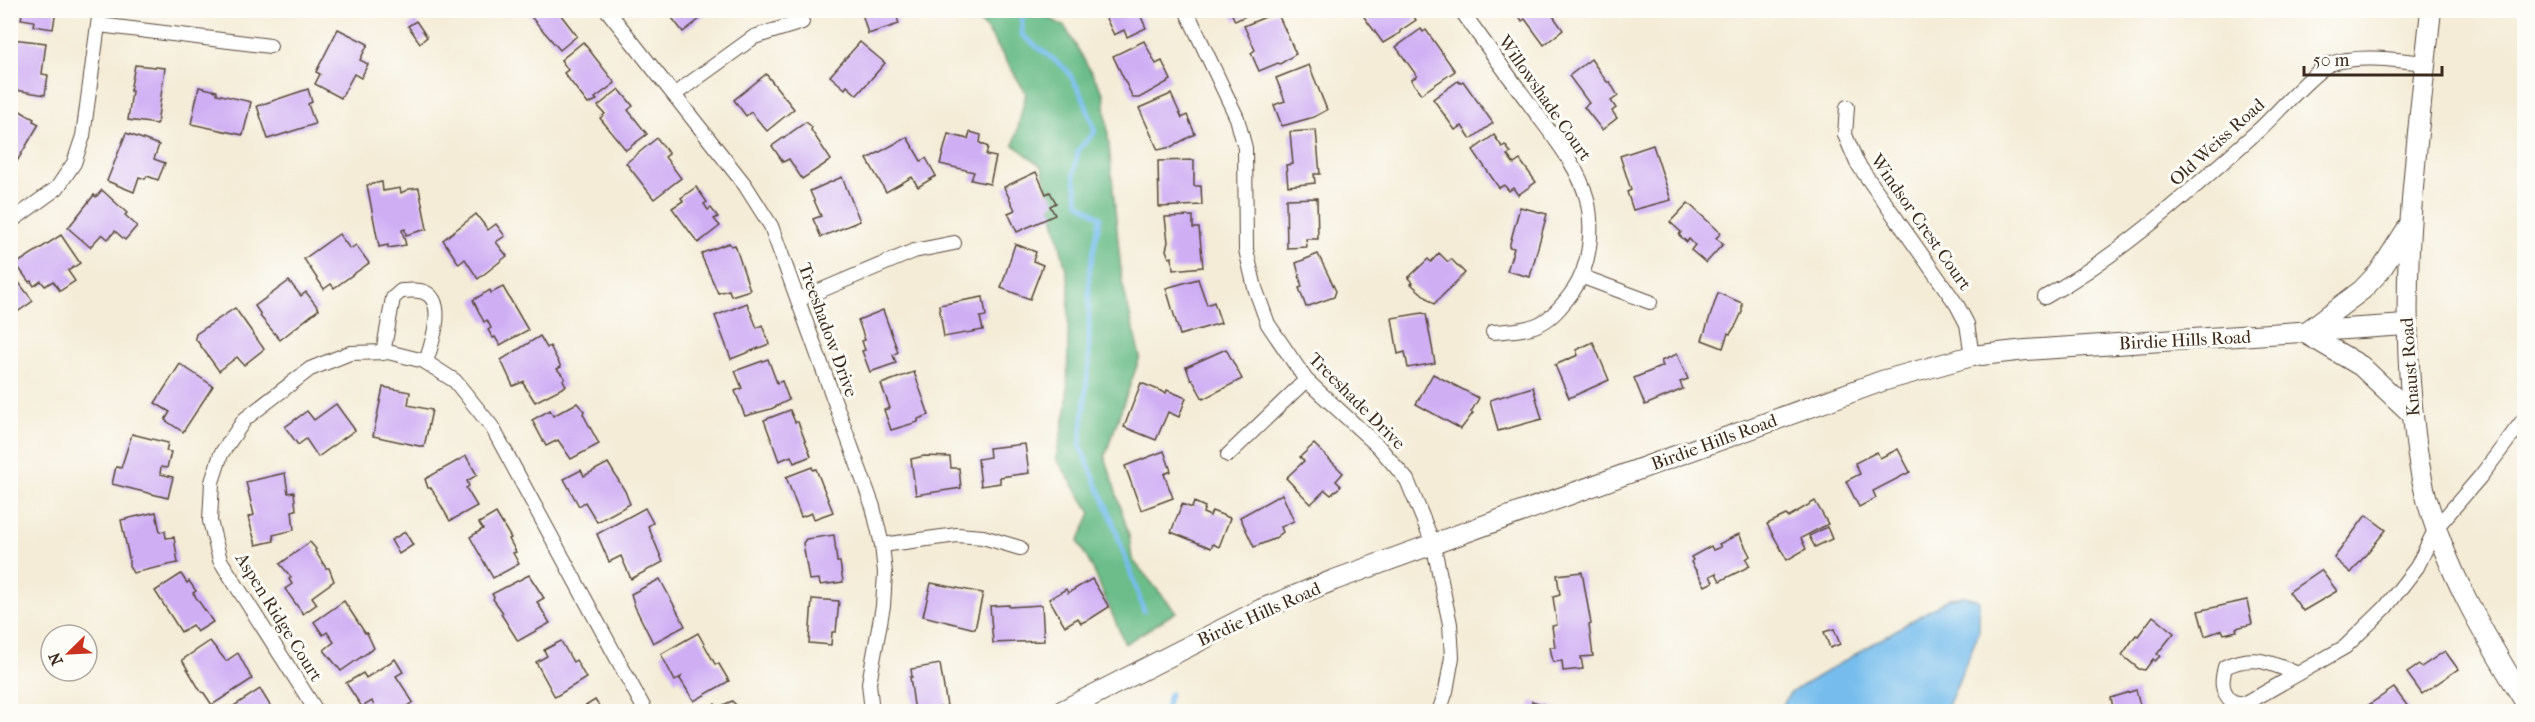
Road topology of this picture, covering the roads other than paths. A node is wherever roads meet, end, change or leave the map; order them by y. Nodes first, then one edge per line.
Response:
1 (607, 10) edge
2 (1186, 10) edge
3 (1461, 10) edge
4 (2431, 10) edge
5 (99, 18) edge
6 (802, 22) dead end
7 (270, 46) dead end
8 (2426, 63) junction
9 (675, 94) junction
10 (1847, 107) dead end
11 (10, 222) edge
12 (2411, 223) junction
13 (954, 243) dead end
14 (1583, 277) junction
15 (2044, 297) dead end
16 (798, 300) junction
17 (1650, 302) dead end
18 (2406, 325) junction
19 (1493, 332) dead end
20 (2305, 333) junction
21 (383, 352) junction
22 (1972, 356) junction
23 (426, 362) junction
24 (1306, 380) junction
25 (2413, 416) junction
26 (2524, 419) edge
27 (1228, 455) dead end
28 (2436, 528) junction
29 (1432, 543) junction
30 (882, 545) junction
31 (1020, 548) dead end
32 (2298, 674) junction
33 (2524, 700) edge
34 (317, 711) edge
35 (646, 711) edge
36 (872, 711) edge
37 (1060, 711) edge
38 (1439, 711) edge

1 - 9 street, Treeshadow Drive
2 - 24 street, Treeshade Drive
3 - 14 street, Willowshade Court
4 - 8 main road, Knaust Road
5 - 7 street
5 - 11 street
6 - 9 street
8 - 12 main road, Knaust Road
8 - 15 street, Old Weiss Road
9 - 16 street, Treeshadow Drive
10 - 22 street, Windsor Crest Court
12 - 18 main road, Knaust Road
12 - 20 main road
13 - 16 street
14 - 17 street
14 - 19 street, Willowshade Court
16 - 30 street, Treeshadow Drive
18 - 20 main road, Birdie Hills Road
18 - 25 main road, Knaust Road
20 - 22 main road, Birdie Hills Road
20 - 25 main road
21 - 23 street, Aspen Ridge Court
21 - 23 street
21 - 34 street, Aspen Ridge Court
22 - 29 main road, Birdie Hills Road
23 - 35 street, Aspen Ridge Court
24 - 27 street
24 - 29 street, Treeshade Drive
25 - 28 main road, Knaust Road
26 - 28 street
28 - 32 street
28 - 33 main road, Knaust Road
29 - 37 main road, Birdie Hills Road
29 - 38 street, Treeshade Drive
30 - 31 street
30 - 36 street, Treeshadow Drive
32 - 32 street

